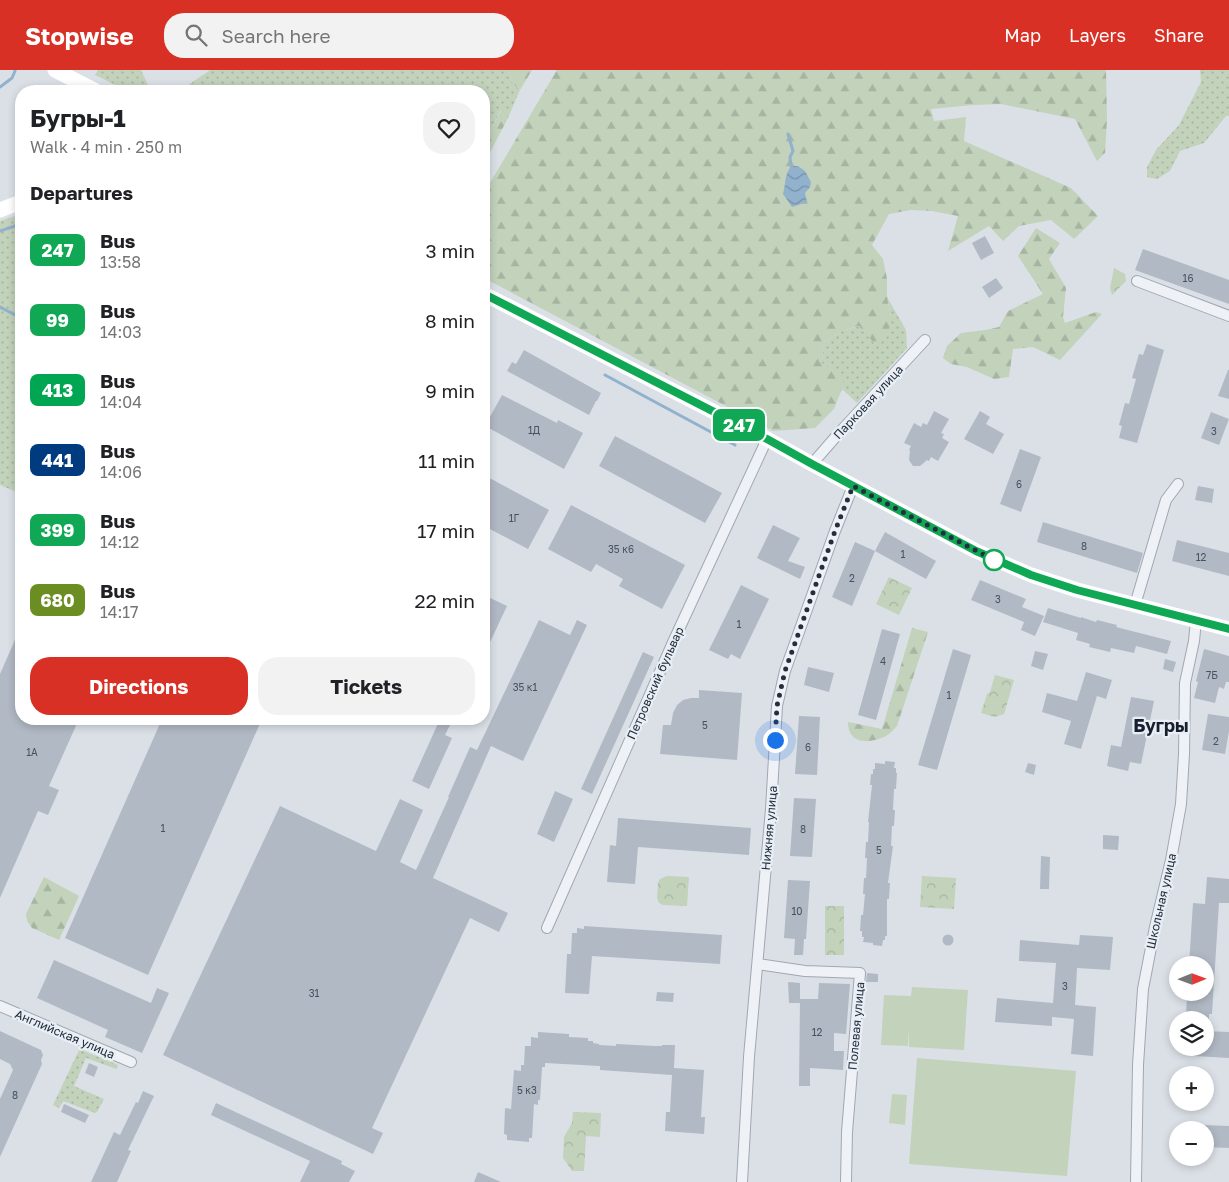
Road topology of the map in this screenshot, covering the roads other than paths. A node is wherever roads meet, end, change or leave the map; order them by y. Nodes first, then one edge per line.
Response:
1 (54, 70) edge
2 (84, 85) edge
3 (15, 204) edge
4 (0, 210) edge
5 (1137, 281) dead end
6 (490, 297) edge
7 (1229, 316) edge
8 (925, 340) dead end
9 (767, 439) junction
10 (812, 464) junction
11 (1178, 484) dead end
12 (853, 486) junction
13 (1135, 605) junction
14 (1196, 620) junction
15 (1229, 630) edge
16 (547, 928) dead end
17 (758, 964) junction
18 (0, 1006) edge
19 (130, 1062) dead end
20 (742, 1182) edge
21 (846, 1182) edge
22 (1136, 1182) edge

1 - 2 main road
3 - 4 main road
5 - 7 street
6 - 9 main road
8 - 10 street, Парковая улица
9 - 10 main road
9 - 16 street, Петровский бульвар
10 - 12 main road
11 - 13 street
12 - 13 main road
12 - 17 street, Нижняя улица
13 - 14 main road
14 - 15 main road
14 - 22 street, Школьная улица
17 - 20 street, Нижняя улица
17 - 21 street, Полевая улица
18 - 19 street, Английская улица

